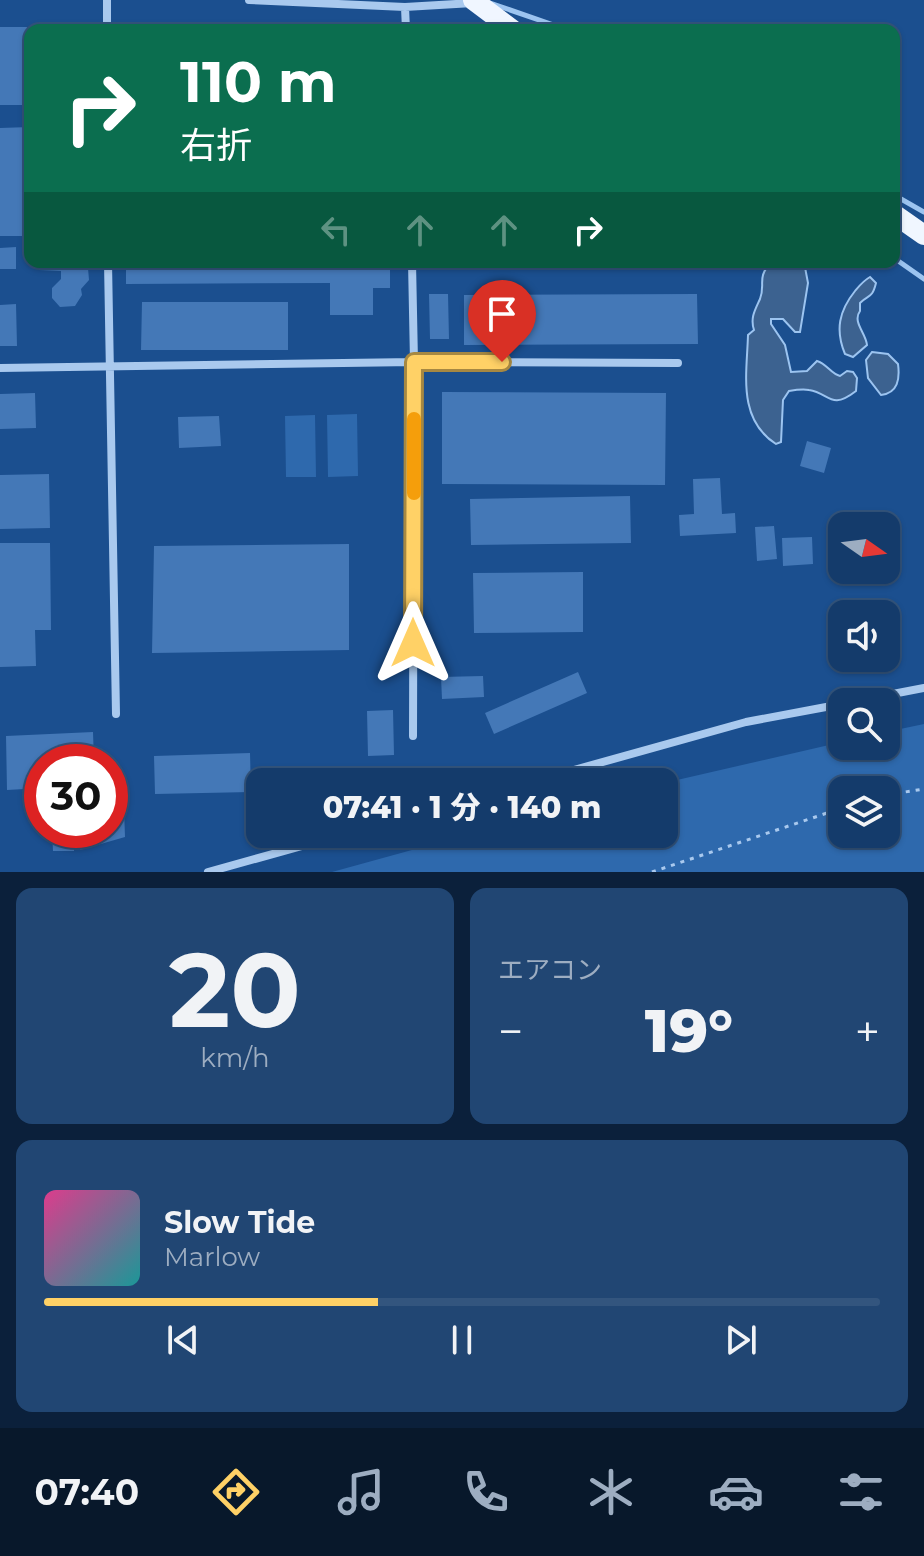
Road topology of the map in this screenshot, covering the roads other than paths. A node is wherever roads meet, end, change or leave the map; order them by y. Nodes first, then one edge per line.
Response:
1 (107, 0) edge
2 (249, 0) edge
3 (473, 2) edge
4 (405, 7) junction
5 (107, 24) edge
6 (406, 24) edge
7 (504, 24) edge
8 (900, 218) edge
9 (924, 235) edge
10 (108, 268) edge
11 (412, 268) edge
12 (414, 362) junction
13 (678, 363) dead end
14 (0, 368) edge
15 (108, 368) junction
16 (924, 688) edge
17 (900, 693) edge
18 (828, 707) edge
19 (116, 714) dead end
20 (413, 736) dead end
21 (581, 768) edge
22 (295, 848) edge
23 (208, 872) edge

1 - 5 street
2 - 4 street
3 - 4 street
3 - 7 main road
4 - 6 street
8 - 9 main road
10 - 15 street
11 - 12 street
12 - 13 street
12 - 15 street
12 - 20 street
14 - 15 street
15 - 19 street
16 - 17 street
18 - 21 street
22 - 23 street

